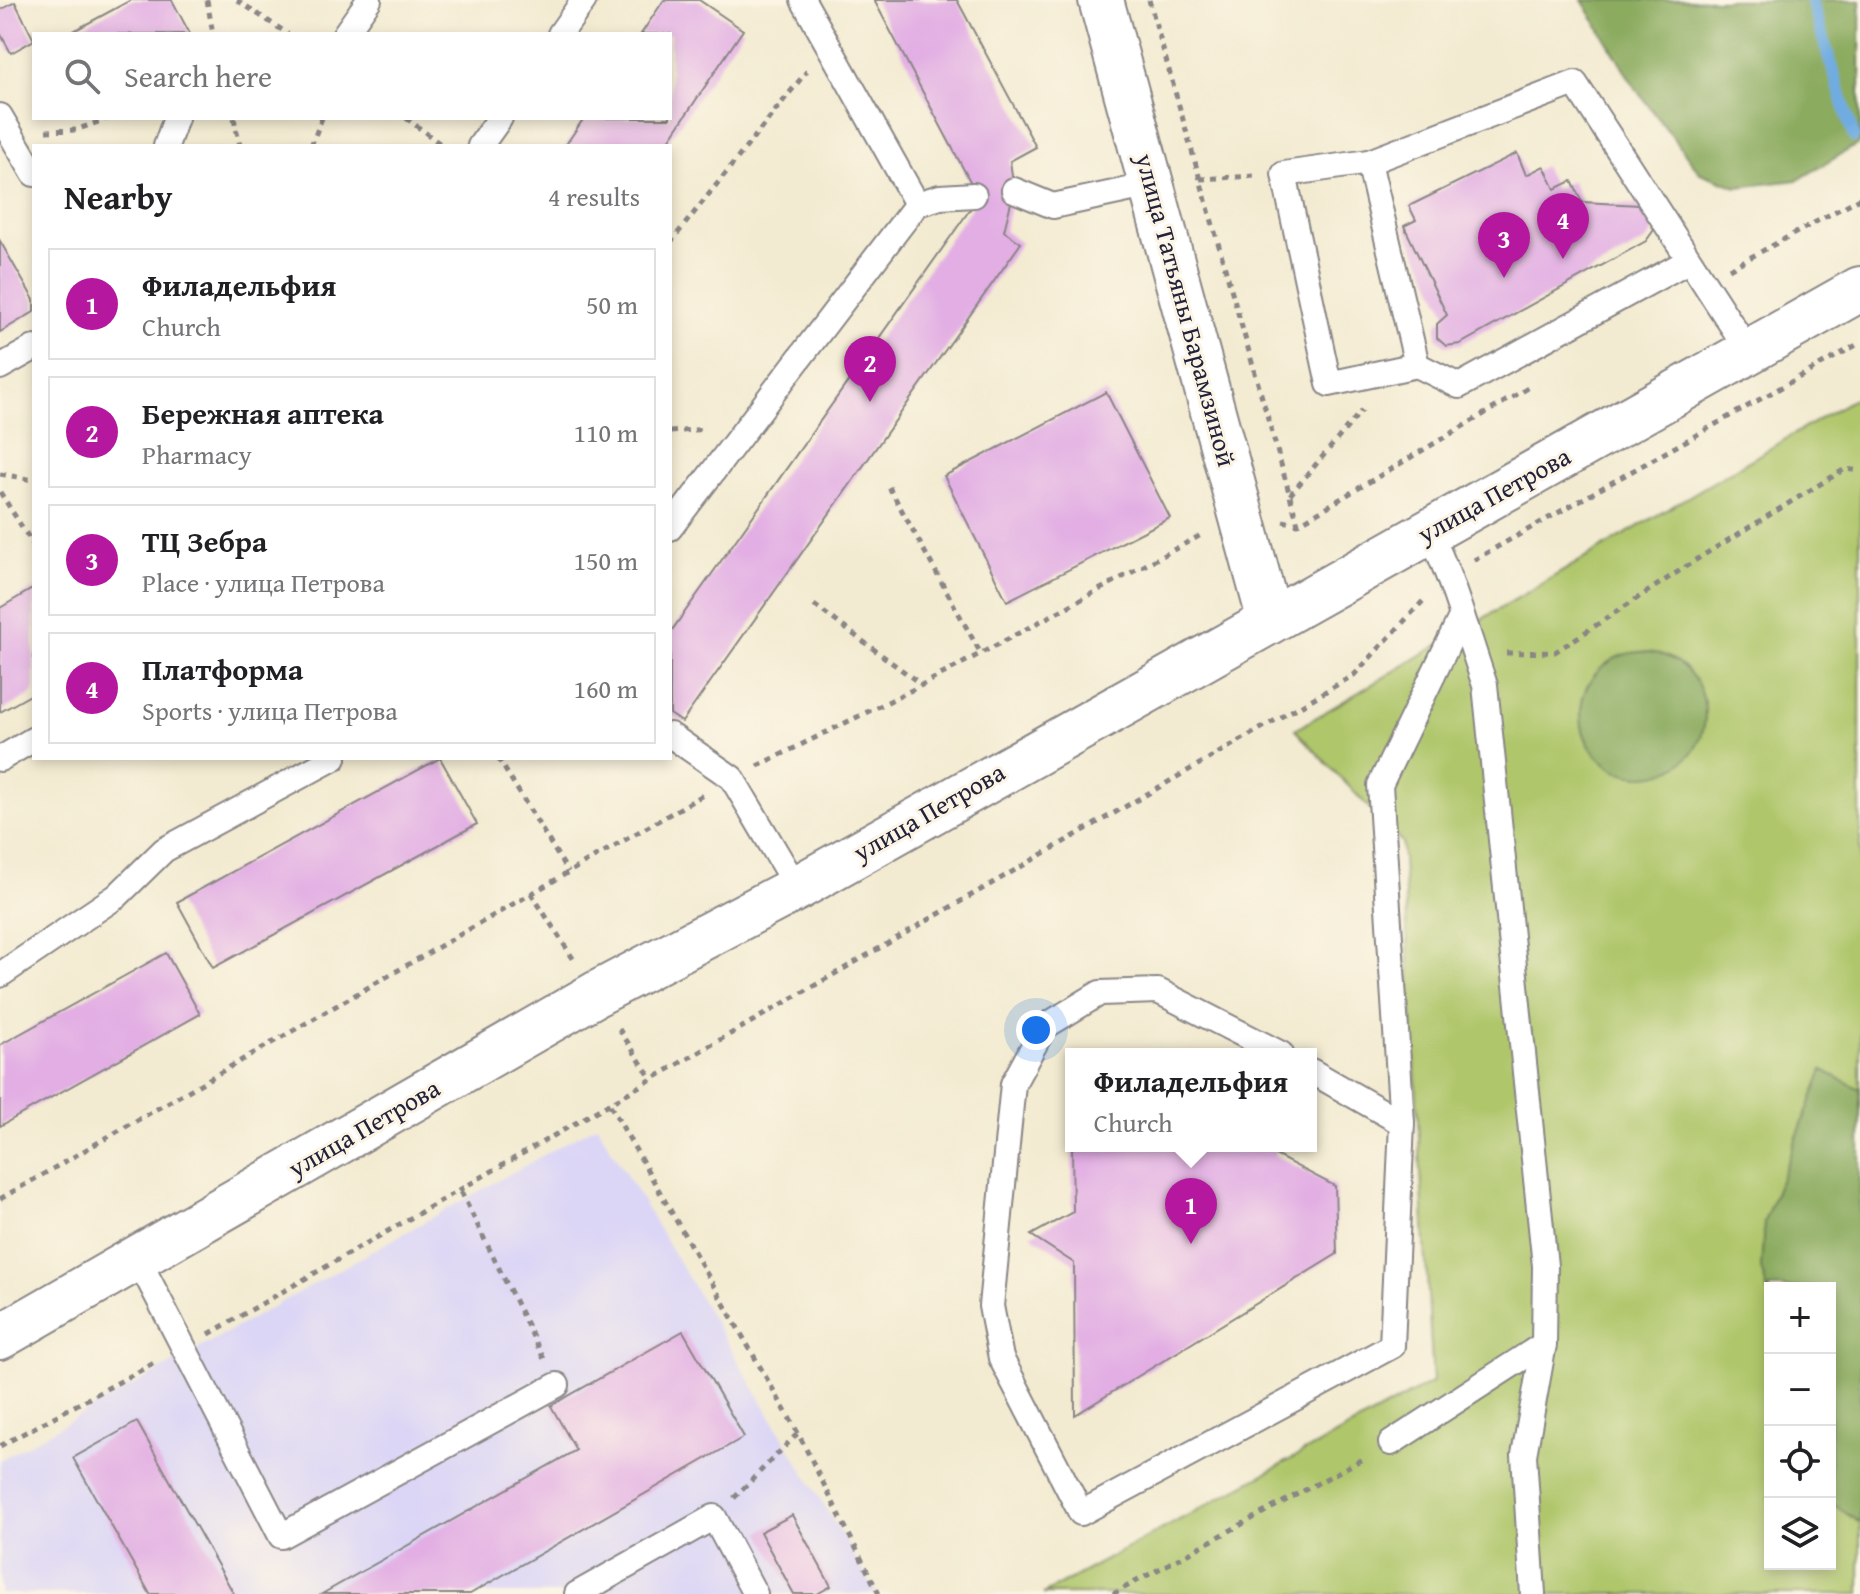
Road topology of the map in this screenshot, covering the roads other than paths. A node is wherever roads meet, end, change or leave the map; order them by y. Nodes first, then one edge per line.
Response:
1 (369, 0) edge
2 (584, 0) edge
3 (803, 0) edge
4 (1101, 0) edge
5 (346, 32) edge
6 (561, 32) edge
7 (175, 120) edge
8 (499, 120) edge
9 (4, 123) edge
10 (167, 144) edge
11 (481, 144) edge
12 (1369, 162) junction
13 (32, 171) edge
14 (1151, 185) junction
15 (1014, 190) dead end
16 (974, 195) dead end
17 (917, 204) junction
18 (1688, 261) junction
19 (1860, 289) edge
20 (32, 349) edge
21 (1749, 352) junction
22 (0, 367) edge
23 (1407, 367) junction
24 (672, 525) edge
25 (1429, 531) junction
26 (1461, 617) junction
27 (1270, 621) junction
28 (672, 736) edge
29 (32, 740) edge
30 (0, 759) edge
31 (330, 760) edge
32 (797, 888) junction
33 (0, 975) edge
34 (1269, 1048) edge
35 (1317, 1074) edge
36 (1402, 1123) junction
37 (138, 1259) junction
38 (0, 1337) edge
39 (1544, 1344) junction
40 (557, 1385) road end
41 (1391, 1443) road end
42 (577, 1594) edge
43 (755, 1594) edge
44 (1533, 1594) edge

1 - 5 lane
2 - 6 lane
3 - 17 lane
4 - 14 main road, улица Татьяны Барамзиной
7 - 10 lane
8 - 11 lane
9 - 13 lane
12 - 18 lane
12 - 23 lane
12 - 23 lane
14 - 15 lane
14 - 27 main road, улица Татьяны Барамзиной
16 - 17 lane
17 - 24 lane
18 - 21 lane
18 - 23 lane
19 - 21 main road, улица Петрова
20 - 22 lane
21 - 25 main road, улица Петрова
25 - 26 lane
25 - 27 main road, улица Петрова
26 - 36 lane
26 - 39 lane
27 - 32 main road, улица Петрова
28 - 32 lane
29 - 30 lane
31 - 33 lane
32 - 37 main road, улица Петрова
34 - 36 lane
35 - 36 lane
37 - 38 main road, улица Петрова
37 - 40 lane
39 - 41 lane
39 - 44 lane
42 - 43 lane

